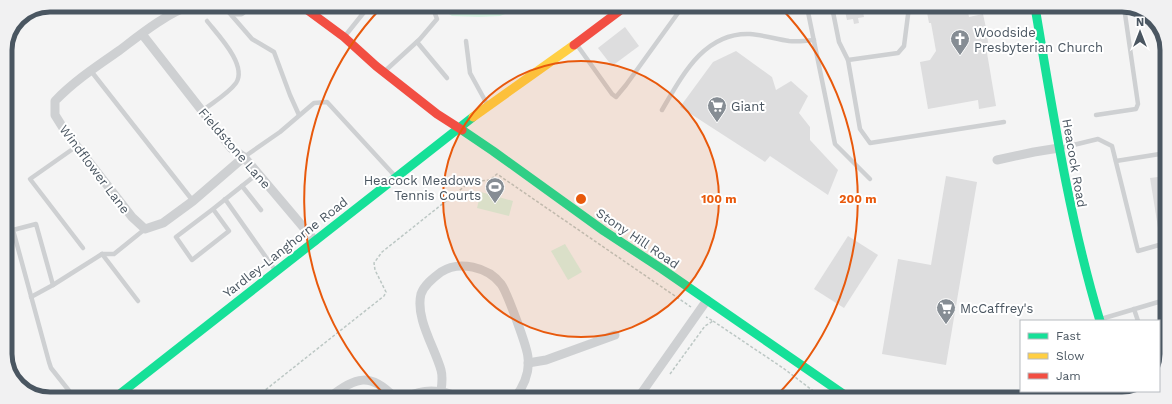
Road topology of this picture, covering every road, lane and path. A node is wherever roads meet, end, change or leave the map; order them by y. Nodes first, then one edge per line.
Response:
1 (176, 12) edge
2 (234, 12) edge
3 (310, 12) edge
4 (365, 12) edge
5 (434, 12) edge
6 (618, 12) edge
7 (679, 12) edge
8 (808, 12) edge
9 (833, 12) edge
10 (907, 12) edge
11 (1036, 12) edge
12 (1125, 12) edge
13 (207, 21) dead end
14 (142, 34) junction
15 (344, 38) junction
16 (814, 40) junction
17 (466, 41) dead end
18 (417, 42) junction
19 (576, 44) junction
20 (848, 60) junction
21 (91, 71) junction
22 (384, 72) junction
23 (447, 78) dead end
24 (488, 106) junction
25 (662, 110) dead end
26 (202, 111) junction
27 (299, 115) junction
28 (1096, 115) dead end
29 (1004, 122) dead end
30 (458, 128) junction
31 (77, 146) junction
32 (1059, 148) junction
33 (1160, 154) edge
34 (244, 157) junction
35 (997, 160) dead end
36 (1116, 161) junction
37 (258, 174) junction
38 (396, 177) junction
39 (870, 179) dead end
40 (242, 186) junction
41 (193, 200) junction
42 (225, 200) junction
43 (213, 209) junction
44 (261, 210) dead end
45 (145, 229) junction
46 (315, 241) junction
47 (1160, 245) edge
48 (83, 248) dead end
49 (102, 254) junction
50 (276, 271) junction
51 (53, 285) junction
52 (31, 297) junction
53 (707, 300) junction
54 (138, 301) dead end
55 (1160, 301) edge
56 (1134, 309) junction
57 (1099, 320) edge
58 (1102, 320) edge
59 (1138, 320) edge
60 (713, 321) dead end
61 (615, 335) dead end
62 (528, 362) junction
63 (441, 391) junction
64 (70, 392) edge
65 (122, 392) edge
66 (337, 392) edge
67 (389, 392) edge
68 (424, 392) edge
69 (444, 392) edge
70 (519, 392) edge
71 (643, 392) edge
72 (815, 392) edge
73 (841, 392) edge

1 - 14 street, Windflower Lane
2 - 27 lane
3 - 15 main road, Stony Hill Road
4 - 15 lane
5 - 18 lane
6 - 19 main road, Yardley-Langhorne Road
7 - 19 lane
8 - 16 lane
9 - 20 lane
10 - 20 lane
11 - 32 main road, Heacock Road
12 - 28 lane
13 - 26 lane
14 - 21 street, Windflower Lane
14 - 26 street, Fieldstone Lane
15 - 22 main road, Stony Hill Road
16 - 25 lane
16 - 39 lane
17 - 24 lane
18 - 22 lane
18 - 23 lane
19 - 24 main road, Yardley-Langhorne Road
20 - 29 lane
21 - 31 street, Windflower Lane
21 - 41 lane
22 - 30 main road, Stony Hill Road
24 - 30 main road, Yardley-Langhorne Road
26 - 34 street, Fieldstone Lane
27 - 34 lane
27 - 38 lane
30 - 38 main road, Yardley-Langhorne Road
30 - 53 main road, Stony Hill Road
31 - 45 street, Windflower Lane
31 - 48 lane
32 - 35 street
32 - 36 lane
32 - 57 main road, Heacock Road
33 - 36 lane
34 - 37 street, Fieldstone Lane
34 - 41 street
36 - 47 lane
37 - 40 lane
37 - 46 street, Fieldstone Lane
38 - 46 main road, Yardley-Langhorne Road
40 - 42 lane
40 - 44 lane
41 - 45 street
42 - 43 lane
42 - 50 lane
43 - 43 lane
45 - 49 lane
46 - 50 main road, Yardley-Langhorne Road
49 - 51 lane
49 - 54 lane
50 - 65 main road, Yardley-Langhorne Road
51 - 52 lane
51 - 52 lane
52 - 64 lane
53 - 71 street
53 - 73 main road, Stony Hill Road
55 - 56 lane
56 - 58 lane
56 - 59 lane
60 - 72 path
61 - 62 street
62 - 63 street
62 - 70 street
63 - 68 street
63 - 69 street
66 - 67 street

